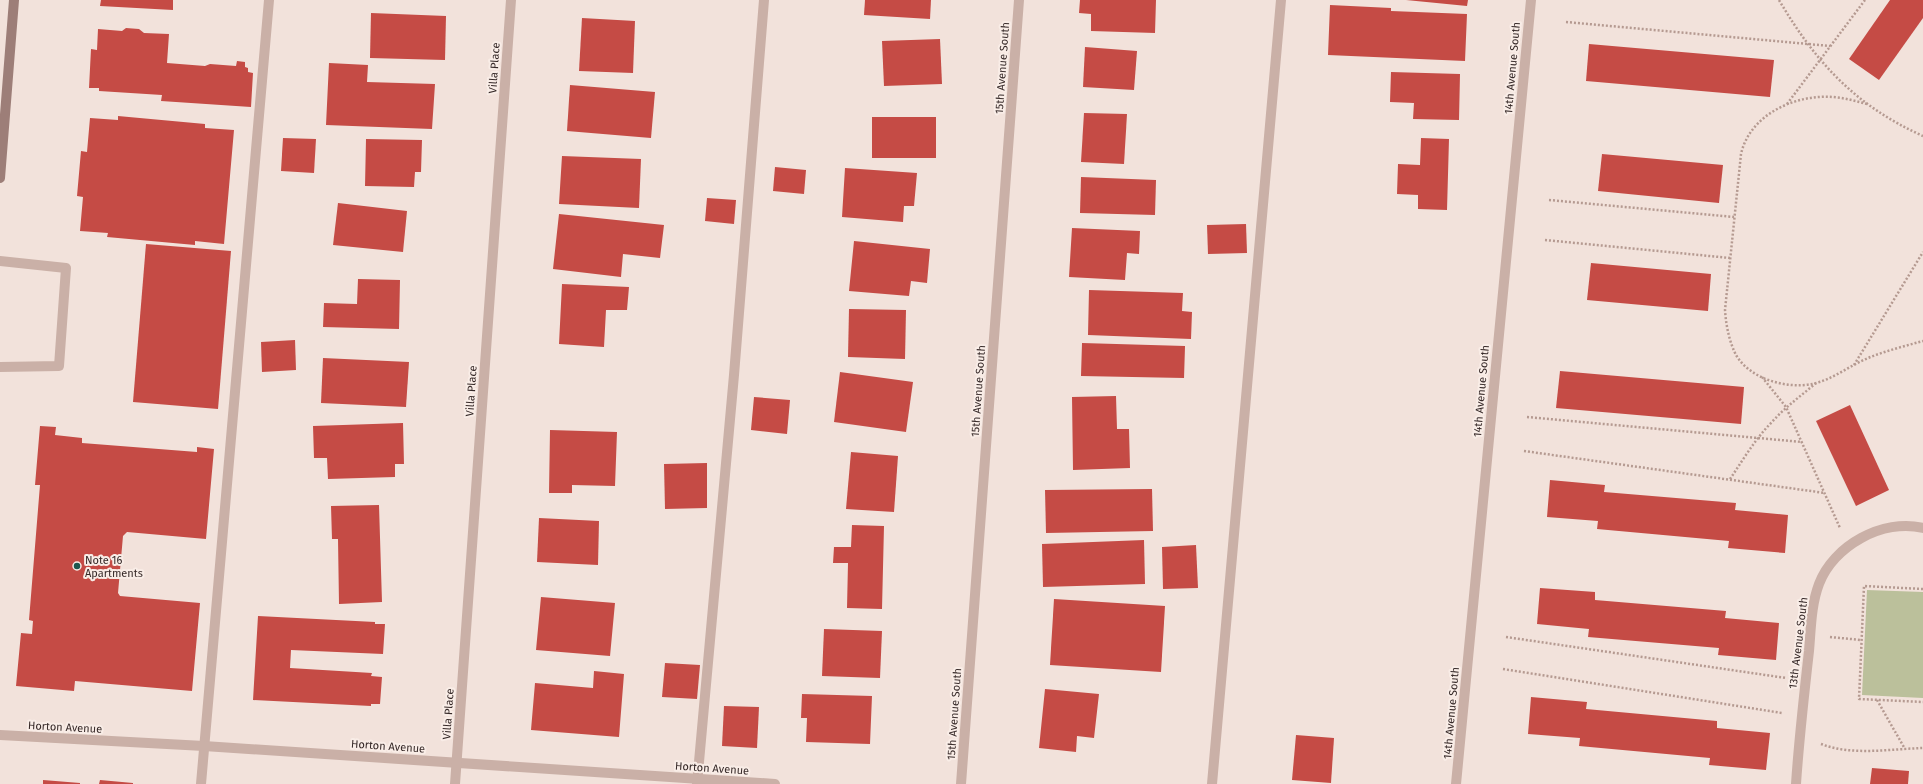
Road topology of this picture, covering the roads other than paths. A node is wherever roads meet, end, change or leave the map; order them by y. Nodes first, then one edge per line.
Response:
1 (14, 0) edge
2 (269, 0) edge
3 (511, 0) edge
4 (764, 0) edge
5 (1019, 0) edge
6 (1281, 0) edge
7 (1531, 0) edge
8 (0, 178) edge
9 (0, 262) edge
10 (0, 367) edge
11 (1923, 528) edge
12 (0, 735) edge
13 (204, 746) junction
14 (456, 763) junction
15 (697, 781) edge
16 (201, 784) edge
17 (454, 784) edge
18 (775, 784) edge
19 (961, 784) edge
20 (1212, 784) edge
21 (1456, 784) edge
22 (1796, 784) edge

1 - 8 main road
2 - 13 street
3 - 14 street, Villa Place
4 - 15 street
5 - 19 street, 15th Avenue South
6 - 20 street
7 - 21 street, 14th Avenue South
9 - 10 street
11 - 22 street, 13th Avenue South
12 - 13 street, Horton Avenue
13 - 14 street, Horton Avenue
13 - 16 street
14 - 15 street, Horton Avenue
14 - 17 street, Villa Place
15 - 18 street, Horton Avenue

